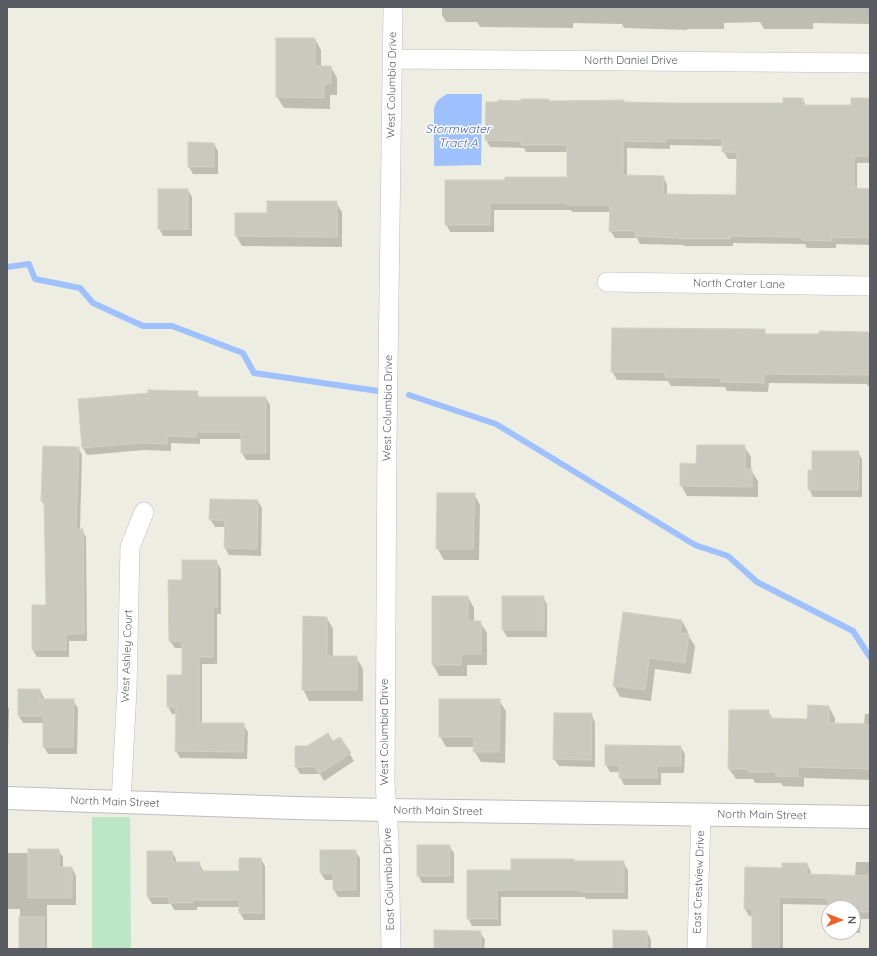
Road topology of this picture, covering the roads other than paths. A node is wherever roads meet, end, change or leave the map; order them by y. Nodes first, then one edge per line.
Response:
1 (393, 7) edge
2 (393, 59) junction
3 (870, 62) edge
4 (607, 282) dead end
5 (870, 286) edge
6 (144, 512) dead end
7 (7, 798) edge
8 (121, 802) junction
9 (387, 810) junction
10 (701, 814) junction
11 (870, 817) edge
12 (391, 949) edge
13 (697, 949) edge

1 - 2 street, West Columbia Drive
2 - 3 street, North Daniel Drive
2 - 9 street, West Columbia Drive
4 - 5 street, North Crater Lane
6 - 8 street, West Ashley Court
7 - 8 street, North Main Street
8 - 9 street, North Main Street
9 - 10 street, North Main Street
9 - 12 street, East Columbia Drive
10 - 11 street, North Main Street
10 - 13 street, East Crestview Drive

